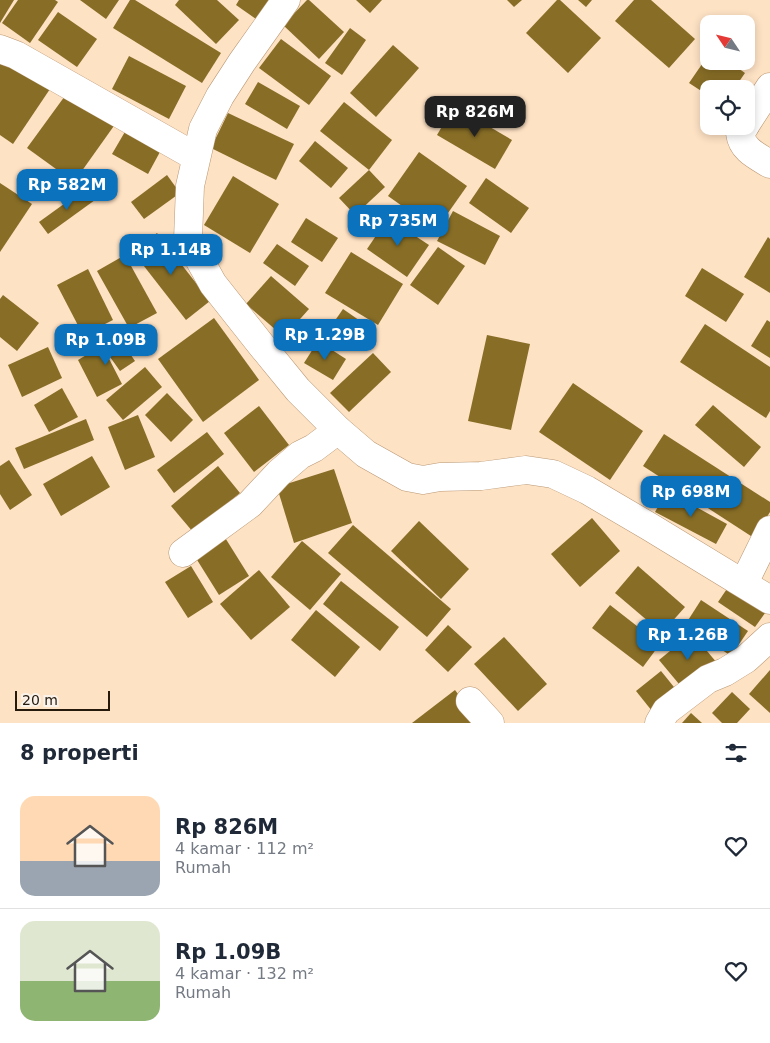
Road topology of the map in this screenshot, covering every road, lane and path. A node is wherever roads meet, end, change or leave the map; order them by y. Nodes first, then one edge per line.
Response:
1 (286, 0) edge
2 (0, 48) edge
3 (770, 87) edge
4 (755, 111) edge
5 (740, 135) edge
6 (196, 157) junction
7 (770, 164) edge
8 (338, 430) junction
9 (770, 530) edge
10 (183, 553) dead end
11 (744, 583) junction
12 (770, 600) edge
13 (770, 637) edge
14 (470, 701) dead end
15 (490, 723) edge
16 (658, 723) edge

1 - 6 street
2 - 6 street
3 - 4 street
5 - 7 street
6 - 8 street
8 - 10 street
8 - 11 street
9 - 11 street
11 - 12 street
13 - 16 street
14 - 15 street

